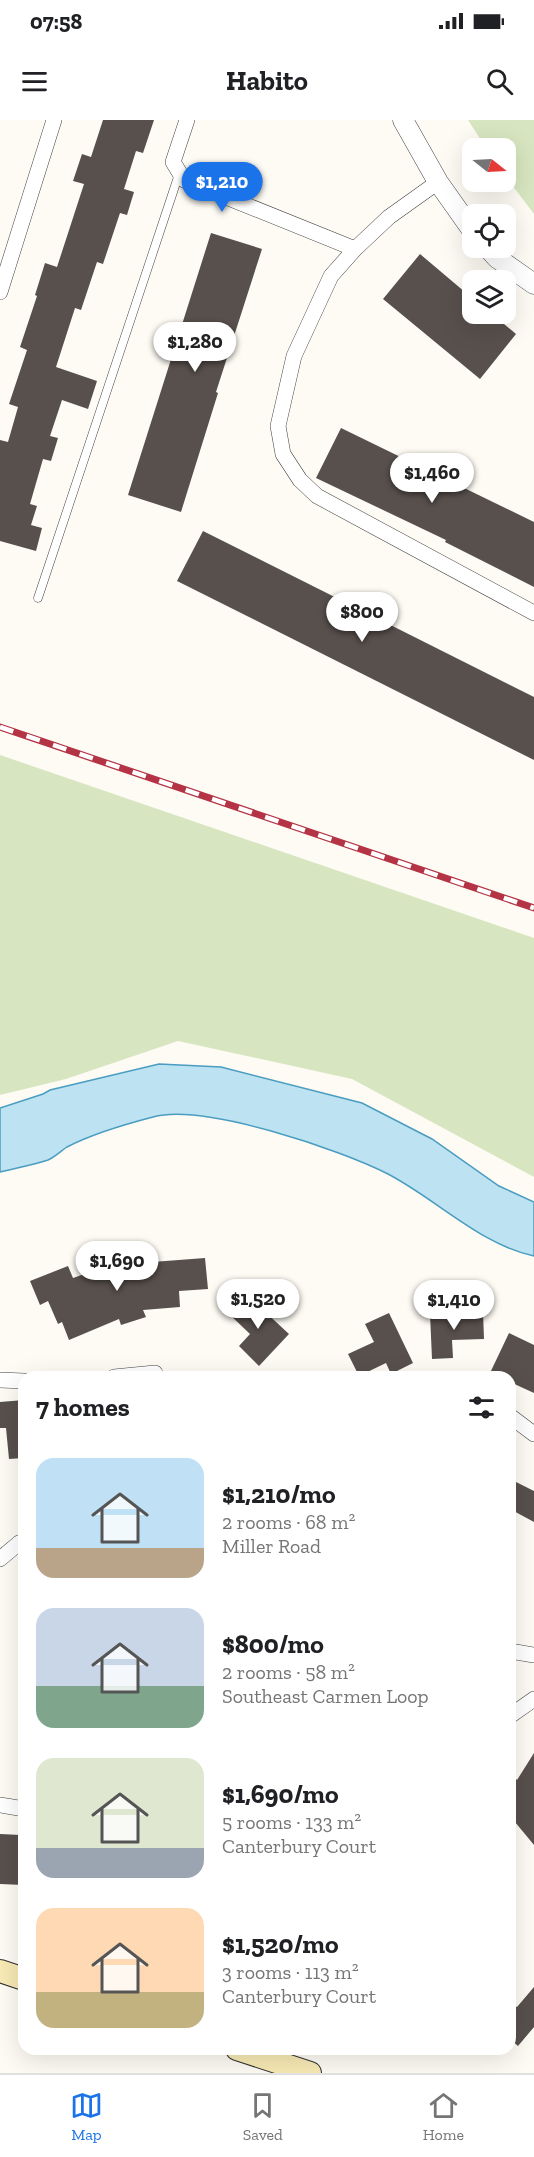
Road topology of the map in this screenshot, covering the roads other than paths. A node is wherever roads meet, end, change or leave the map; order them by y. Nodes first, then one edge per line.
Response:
1 (54, 120) edge
2 (187, 120) edge
3 (403, 120) edge
4 (179, 172) junction
5 (438, 182) junction
6 (462, 216) edge
7 (355, 249) junction
8 (497, 258) edge
9 (534, 284) edge
10 (0, 292) edge
11 (38, 598) dead end
12 (534, 613) edge
13 (0, 1380) edge
14 (18, 1381) edge
15 (516, 1420) edge
16 (534, 1434) edge
17 (18, 1544) edge
18 (0, 1559) edge
19 (516, 1652) edge
20 (534, 1655) edge
21 (534, 1699) edge
22 (516, 1712) edge
23 (0, 1805) edge
24 (18, 1808) edge
25 (0, 1971) edge
26 (18, 1977) edge
27 (255, 2055) edge
28 (310, 2073) edge

1 - 10 street
2 - 4 street
3 - 5 street
4 - 7 street
4 - 11 lane
5 - 6 street
5 - 7 street
7 - 12 street
8 - 9 street
13 - 14 street
15 - 16 street
17 - 18 street
19 - 20 street
21 - 22 street
23 - 24 street
25 - 26 main road
27 - 28 main road

